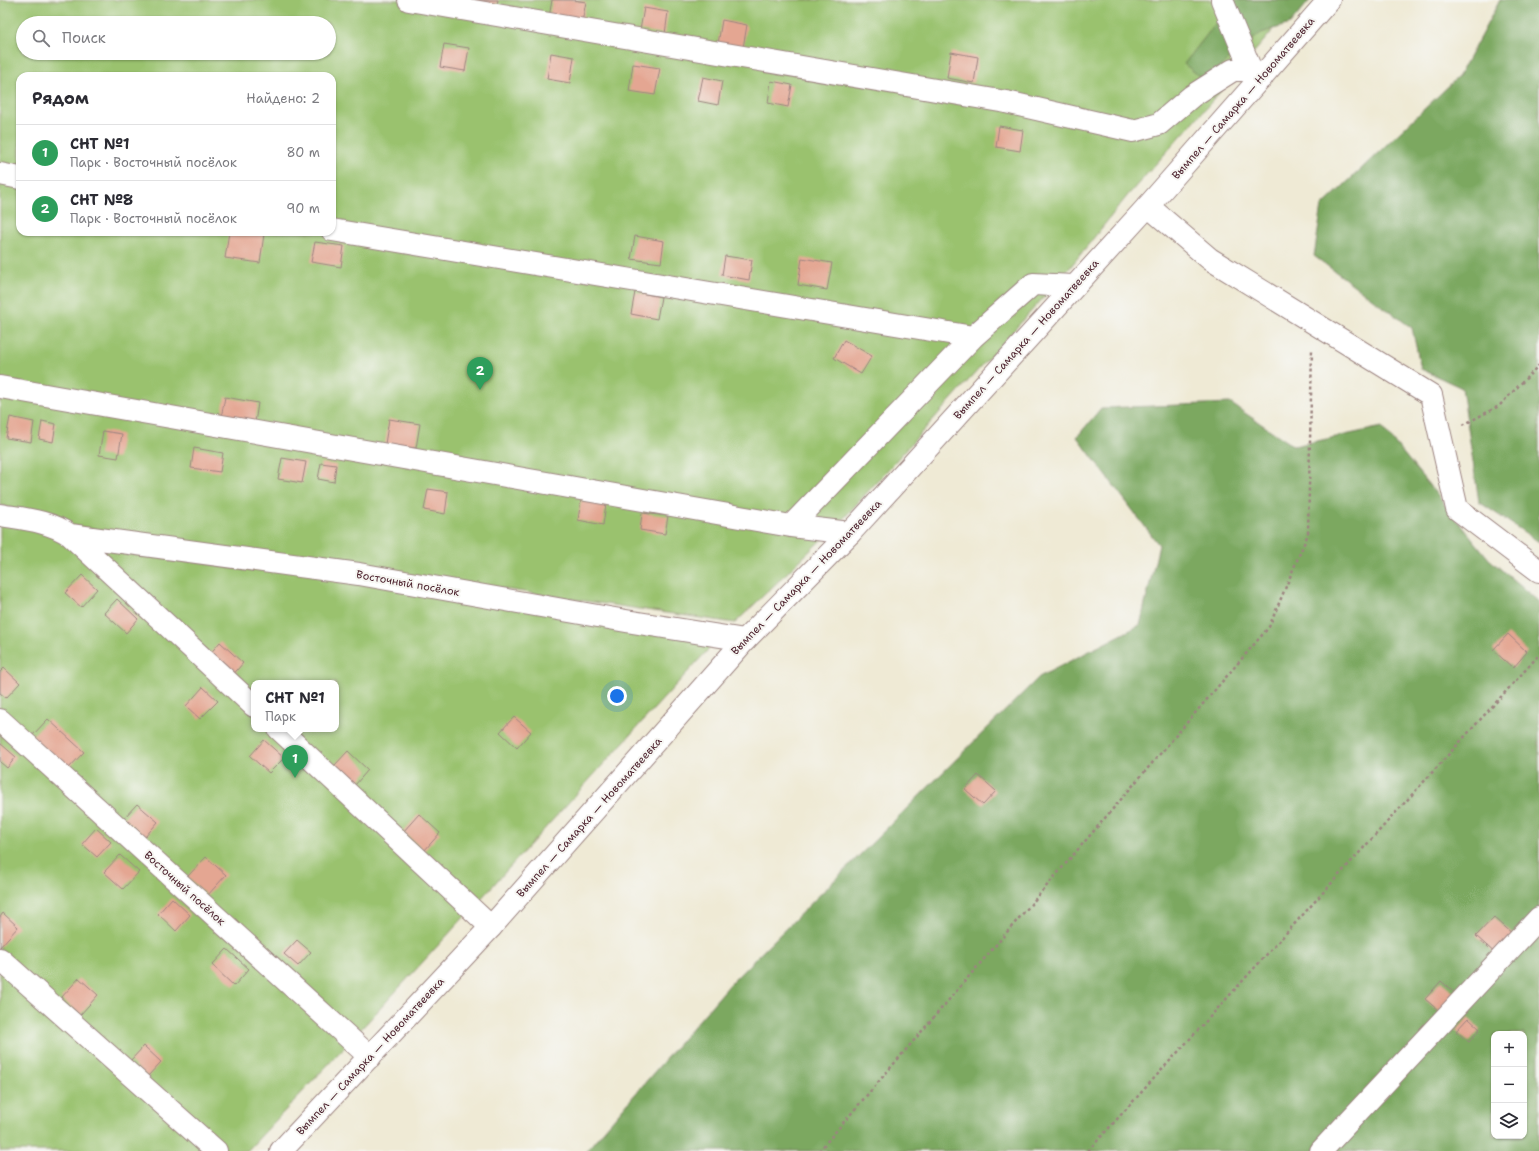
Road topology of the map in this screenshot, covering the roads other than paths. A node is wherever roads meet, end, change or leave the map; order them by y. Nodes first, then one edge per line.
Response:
1 (409, 0) edge
2 (1222, 0) edge
3 (1329, 0) edge
4 (1257, 73) junction
5 (0, 174) edge
6 (16, 177) edge
7 (1148, 206) junction
8 (336, 231) edge
9 (1073, 286) junction
10 (973, 337) junction
11 (0, 387) edge
12 (0, 515) edge
13 (791, 526) junction
14 (850, 533) junction
15 (70, 535) junction
16 (1539, 571) edge
17 (745, 640) junction
18 (251, 703) edge
19 (0, 720) edge
20 (282, 732) edge
21 (1539, 918) edge
22 (491, 927) junction
23 (0, 959) edge
24 (370, 1057) junction
25 (216, 1151) edge
26 (281, 1151) edge
27 (1321, 1151) edge

1 - 4 street
2 - 4 street
3 - 4 street, Вымпел — Самарка — Новоматвеевка
4 - 7 street, Вымпел — Самарка — Новоматвеевка
5 - 6 street
7 - 9 street, Вымпел — Самарка — Новоматвеевка
7 - 16 street
8 - 10 street
9 - 10 street
9 - 14 street, Вымпел — Самарка — Новоматвеевка
10 - 13 street
11 - 13 street
12 - 15 street, Восточный посёлок
13 - 14 street
14 - 17 street, Вымпел — Самарка — Новоматвеевка
15 - 17 street, Восточный посёлок
15 - 18 street, Восточный посёлок
17 - 22 street, Вымпел — Самарка — Новоматвеевка
19 - 24 street, Восточный посёлок
20 - 22 street
21 - 27 street
22 - 24 street, Вымпел — Самарка — Новоматвеевка
23 - 25 street
24 - 26 street, Вымпел — Самарка — Новоматвеевка

